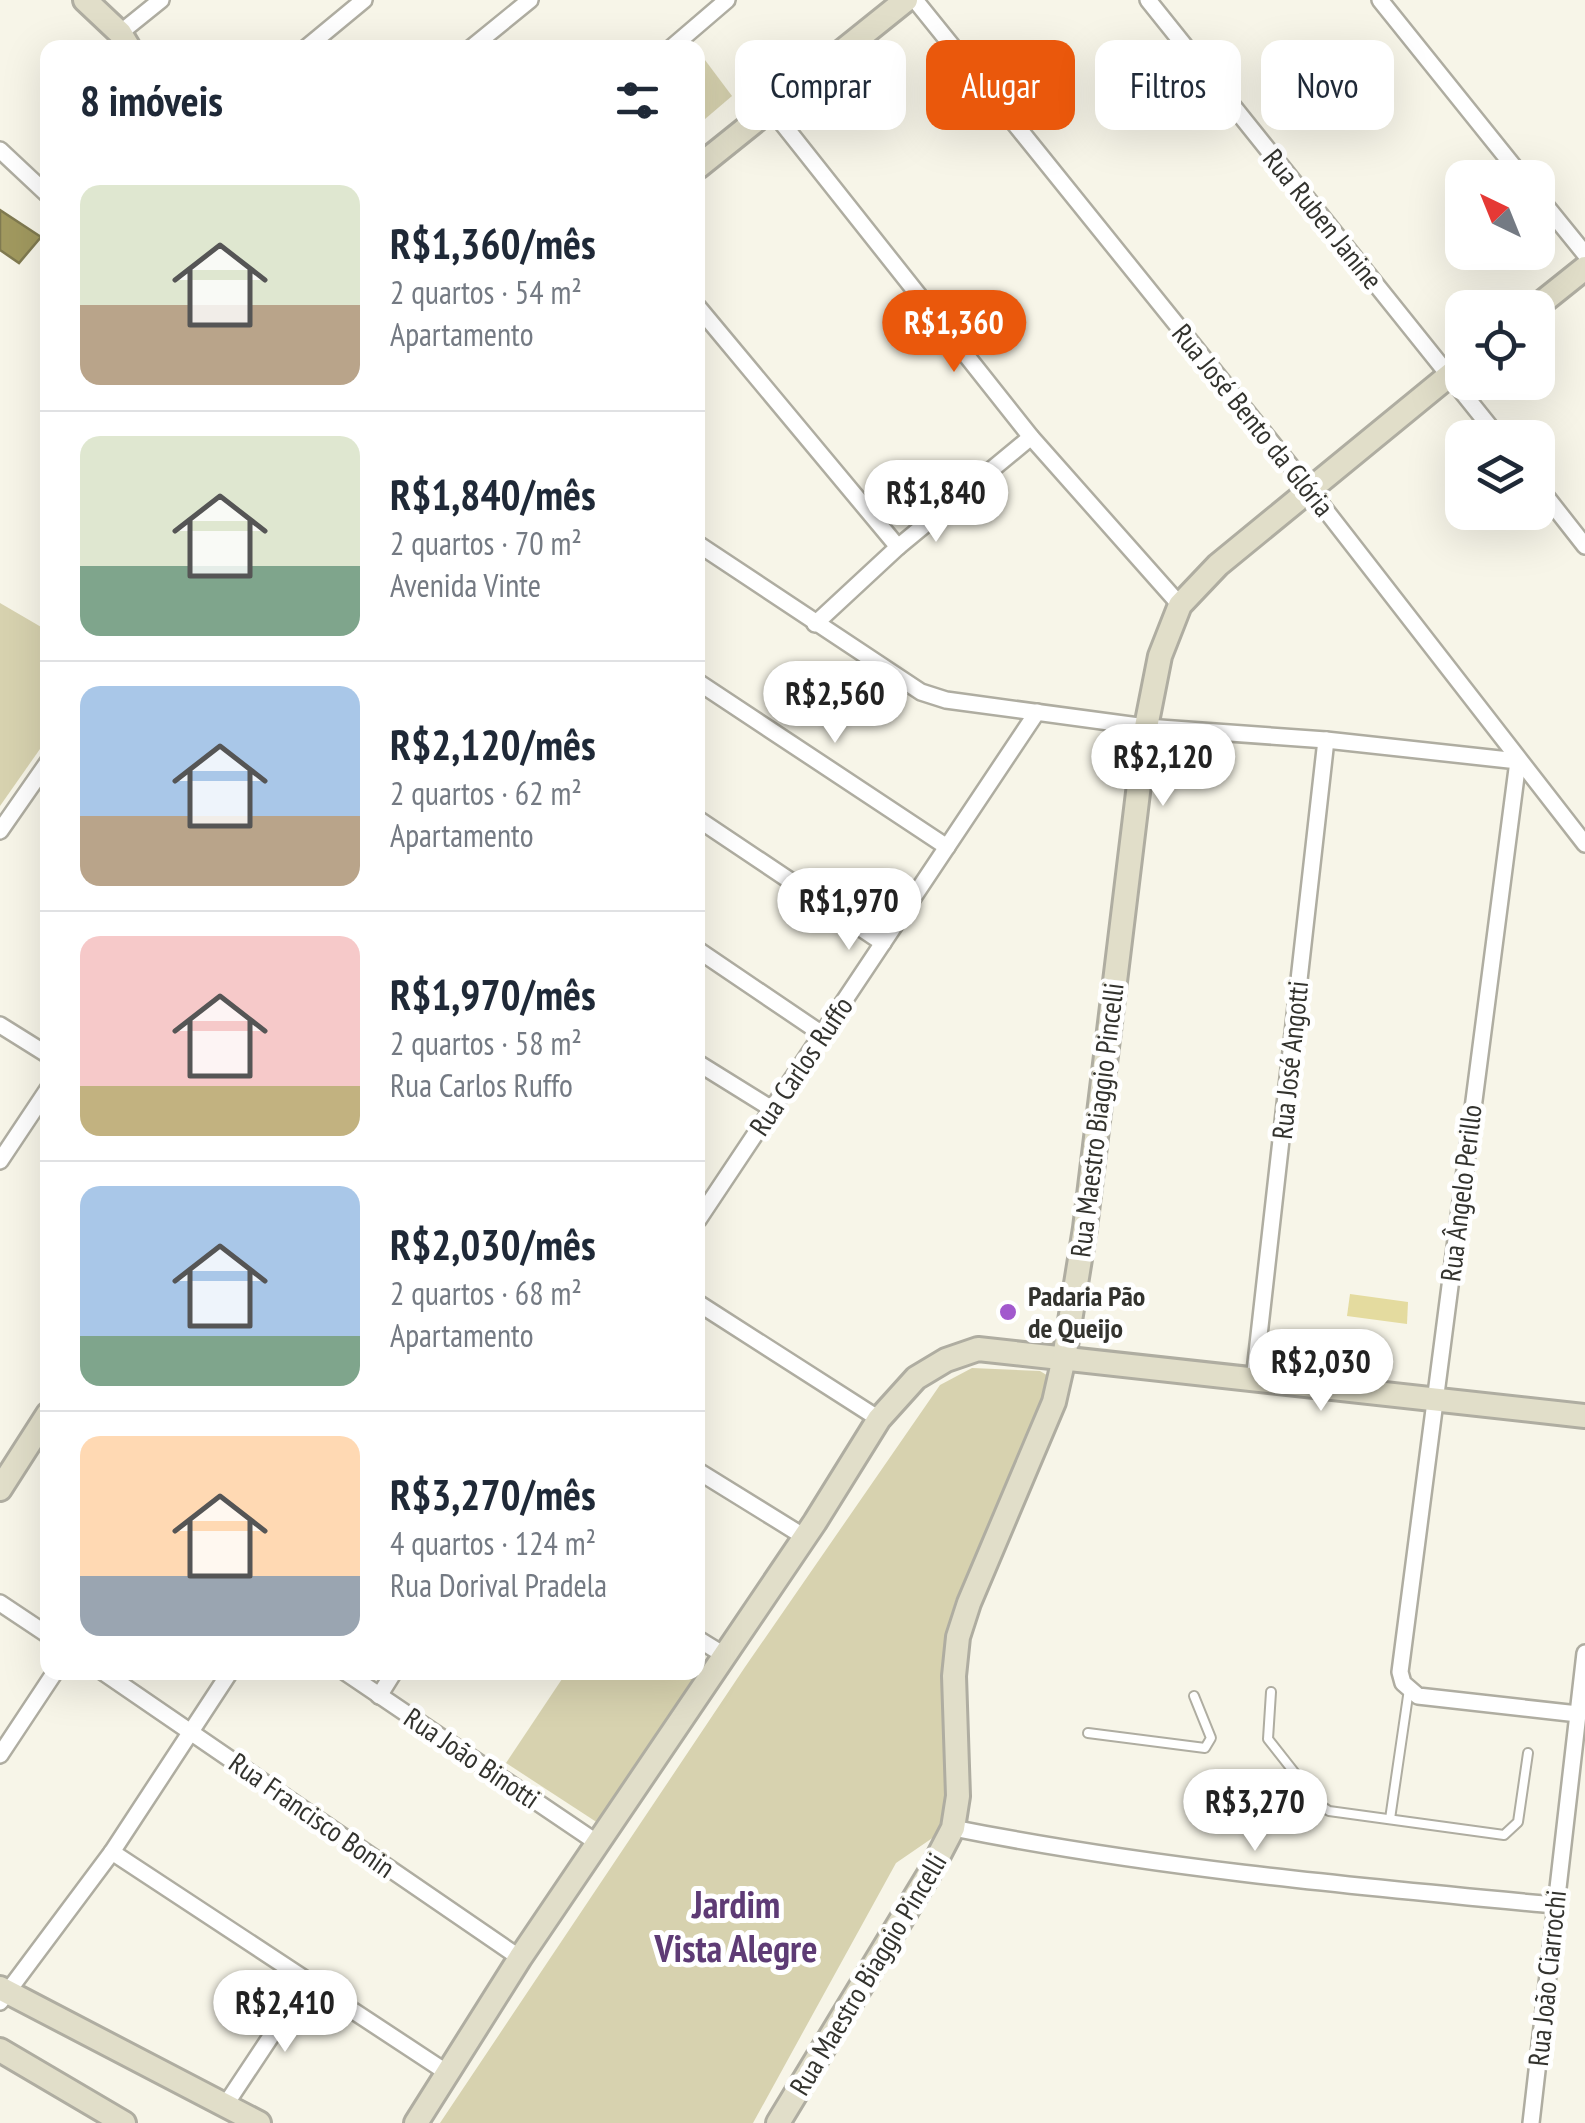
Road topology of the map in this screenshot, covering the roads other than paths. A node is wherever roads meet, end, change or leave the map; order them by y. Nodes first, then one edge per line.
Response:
1 (85, 0) edge
2 (161, 0) edge
3 (364, 0) edge
4 (530, 0) edge
5 (727, 0) edge
6 (906, 0) edge
7 (915, 0) edge
8 (1148, 0) edge
9 (1380, 0) edge
10 (124, 40) edge
11 (316, 40) edge
12 (482, 40) edge
13 (680, 40) edge
14 (856, 40) edge
15 (744, 130) edge
16 (787, 130) edge
17 (0, 150) edge
18 (1509, 160) edge
19 (705, 161) edge
20 (40, 188) edge
21 (1555, 217) edge
22 (1585, 254) edge
23 (1585, 268) edge
24 (1555, 292) edge
25 (705, 314) edge
26 (1445, 357) edge
27 (1445, 379) edge
28 (1032, 437) junction
29 (1310, 490) junction
30 (1555, 508) edge
31 (1585, 546) edge
32 (898, 547) junction
33 (705, 549) edge
34 (1180, 605) junction
35 (815, 624) junction
36 (705, 687) edge
37 (1037, 712) junction
38 (1146, 727) junction
39 (1326, 740) junction
40 (1518, 762) junction
41 (40, 773) edge
42 (705, 823) edge
43 (0, 830) edge
44 (1585, 844) edge
45 (947, 847) junction
46 (883, 942) junction
47 (705, 954) edge
48 (0, 1025) edge
49 (822, 1034) junction
50 (40, 1050) edge
51 (705, 1067) edge
52 (40, 1101) edge
53 (772, 1108) junction
54 (0, 1162) edge
55 (705, 1209) edge
56 (705, 1307) edge
57 (1064, 1358) junction
58 (1254, 1380) junction
59 (1434, 1401) junction
60 (1585, 1416) edge
61 (879, 1419) junction
62 (40, 1426) edge
63 (705, 1475) edge
64 (0, 1489) edge
65 (804, 1536) junction
66 (0, 1602) edge
67 (40, 1630) edge
68 (705, 1643) edge
69 (1585, 1654) edge
70 (724, 1655) junction
71 (50, 1680) edge
72 (115, 1680) edge
73 (225, 1680) edge
74 (356, 1680) edge
75 (389, 1680) edge
76 (1409, 1689) junction
77 (1271, 1692) dead end
78 (379, 1696) junction
79 (1194, 1696) dead end
80 (1578, 1714) junction
81 (193, 1733) junction
82 (1088, 1733) dead end
83 (0, 1754) edge
84 (1528, 1754) dead end
85 (1390, 1819) junction
86 (953, 1828) junction
87 (599, 1844) junction
88 (112, 1852) junction
89 (1554, 1905) junction
90 (520, 1958) junction
91 (307, 1982) junction
92 (2, 1994) edge
93 (0, 2050) edge
94 (446, 2072) junction
95 (226, 2104) junction
96 (784, 2121) edge
97 (124, 2123) edge
98 (259, 2123) edge
99 (416, 2123) edge
100 (1531, 2123) edge

1 - 10 street
2 - 10 street
3 - 11 street
4 - 12 street
5 - 13 street
6 - 14 street
7 - 29 street, Rua José Bento da Glória
8 - 26 street, Rua Ruben Janine
9 - 18 street
15 - 19 street
16 - 28 street
17 - 20 street
21 - 22 street
23 - 24 street
25 - 32 street
27 - 29 street, Rua Maestro Biaggio Pincelli
28 - 32 street
28 - 34 street
29 - 34 street, Rua Maestro Biaggio Pincelli
29 - 40 street, Rua José Bento da Glória
30 - 31 street
32 - 35 street
33 - 35 street
34 - 38 street, Rua Maestro Biaggio Pincelli
35 - 37 street
36 - 45 street
37 - 38 street
37 - 45 street, Rua Carlos Ruffo
38 - 39 street
38 - 57 street, Rua Maestro Biaggio Pincelli
39 - 40 street
39 - 58 street, Rua José Angotti
40 - 44 street, Rua José Bento da Glória
40 - 59 street, Rua Ângelo Perillo
41 - 43 street
42 - 46 street
45 - 46 street, Rua Carlos Ruffo
46 - 49 street, Rua Carlos Ruffo
47 - 49 street
48 - 50 street
49 - 53 street, Rua Carlos Ruffo
51 - 53 street
52 - 54 street
53 - 55 street, Rua Carlos Ruffo
56 - 61 street
57 - 58 street
57 - 61 street
57 - 86 street, Rua Maestro Biaggio Pincelli
58 - 59 street
59 - 60 street
59 - 76 street, Rua Ângelo Perillo
61 - 65 street
62 - 64 street
63 - 65 street
65 - 70 street
66 - 67 street
68 - 70 street
69 - 80 street, Rua João Ciarrochi
70 - 87 street
71 - 83 street
72 - 81 street, Rua Francisco Bonin
73 - 81 street
74 - 78 street, Rua João Binotti
75 - 78 street
76 - 80 street
76 - 85 lane
77 - 85 lane
78 - 87 street, Rua João Binotti
79 - 82 lane
80 - 89 street, Rua João Ciarrochi
81 - 88 street
81 - 90 street, Rua Francisco Bonin
84 - 85 lane
86 - 89 street
86 - 96 street, Rua Maestro Biaggio Pincelli
87 - 90 street
88 - 91 street
88 - 92 street
89 - 100 street, Rua João Ciarrochi
90 - 94 street
91 - 94 street
91 - 95 street
92 - 95 street
93 - 97 street
94 - 99 street
95 - 98 street

